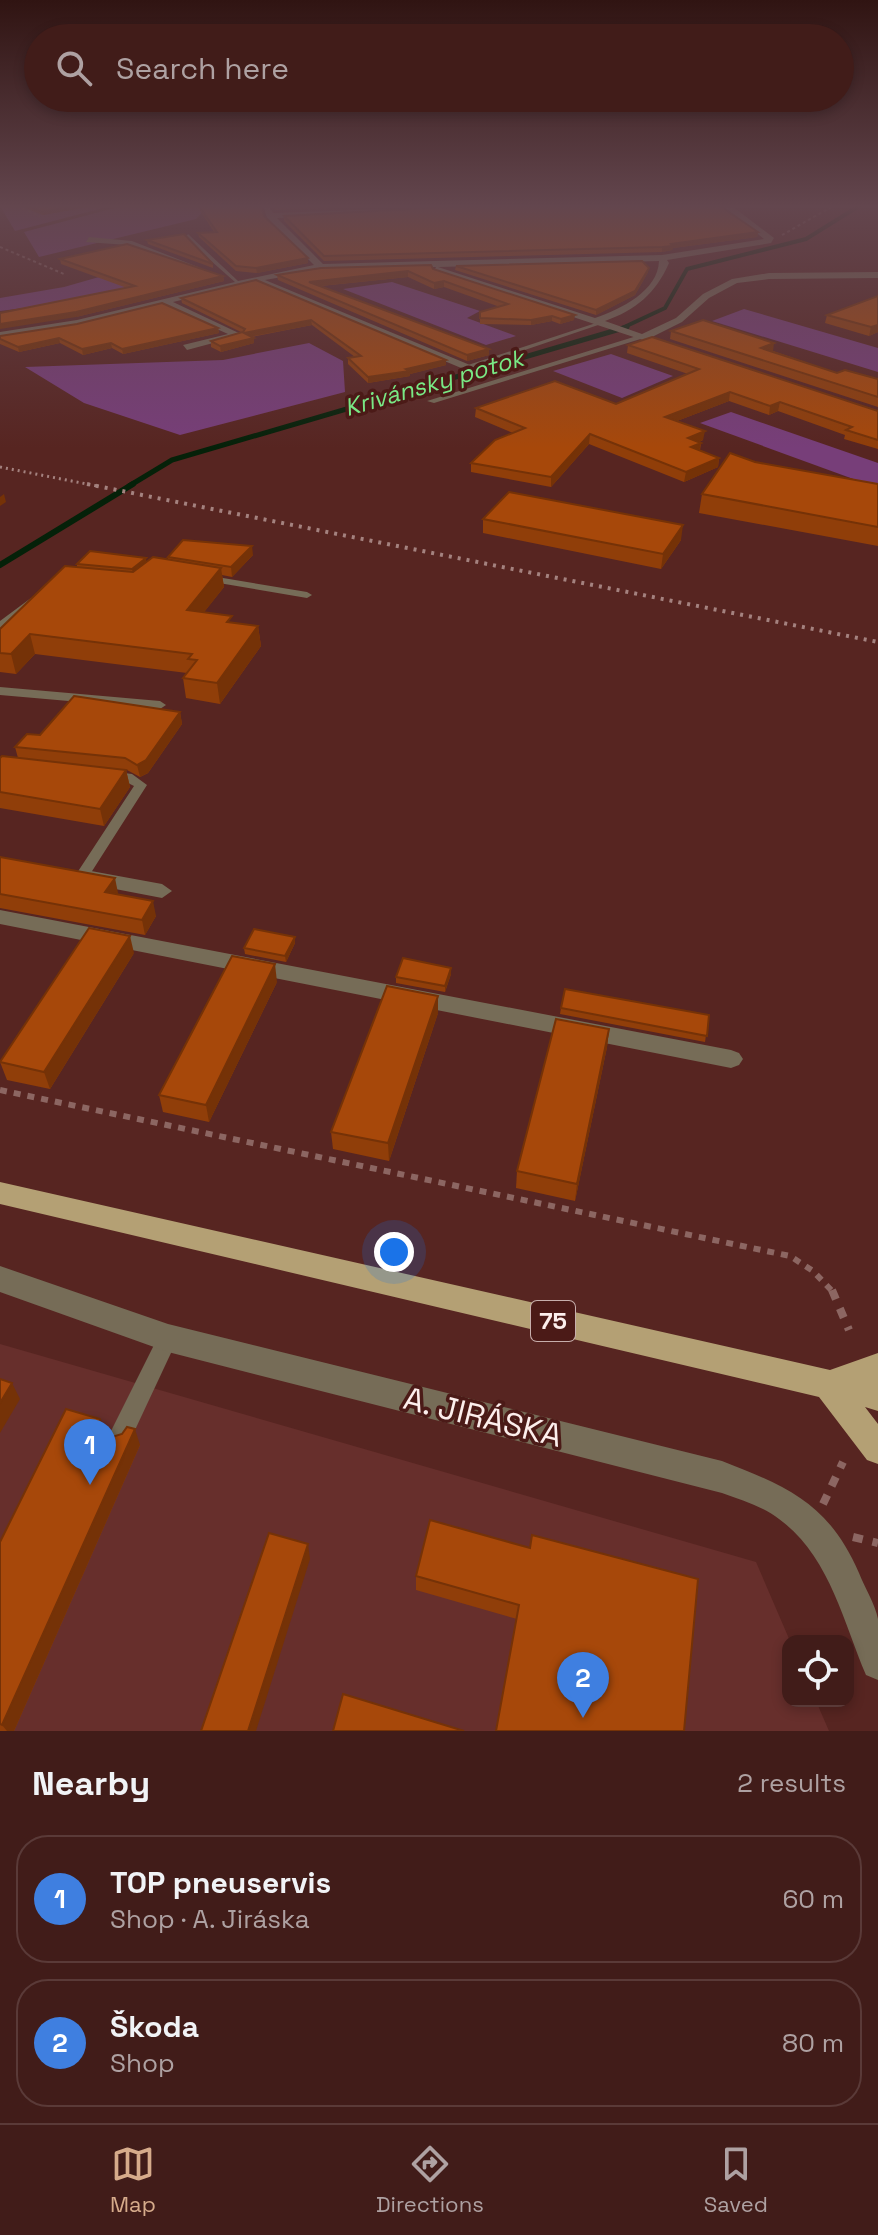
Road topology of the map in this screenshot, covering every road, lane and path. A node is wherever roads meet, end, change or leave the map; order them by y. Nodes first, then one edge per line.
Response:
1 (229, 287) edge
2 (277, 287) edge
3 (493, 287) edge
4 (652, 287) edge
5 (724, 287) edge
6 (167, 303) junction
7 (602, 323) junction
8 (0, 335) edge
9 (641, 336) junction
10 (187, 347) dead end
11 (687, 352) edge
12 (466, 367) joint
13 (431, 401) dead end
14 (200, 578) edge
15 (307, 595) dead end
16 (36, 597) edge
17 (0, 626) edge
18 (0, 691) edge
19 (160, 705) edge
20 (95, 774) edge
21 (55, 871) edge
22 (82, 876) junction
23 (162, 891) dead end
24 (0, 917) edge
25 (731, 1059) dead end
26 (0, 1090) edge
27 (0, 1193) edge
28 (0, 1279) edge
29 (849, 1330) dead end
30 (168, 1338) junction
31 (878, 1367) edge
32 (828, 1385) junction
33 (878, 1396) edge
34 (119, 1439) edge
35 (878, 1449) edge
36 (843, 1462) dead end
37 (812, 1527) junction
38 (878, 1663) edge

1 - 6 street
2 - 12 street
3 - 7 street
4 - 7 street
5 - 9 street
6 - 8 street
6 - 10 street
7 - 9 street
7 - 12 lane
9 - 11 street
9 - 13 lane
14 - 15 lane
16 - 17 lane
18 - 19 lane
20 - 22 lane
21 - 22 street
22 - 23 street
24 - 25 street
26 - 29 path
27 - 32 main road, 75
28 - 30 street, A. JIRÁSKA
30 - 34 lane
30 - 37 street, A. JIRÁSKA
31 - 32 main road
32 - 33 main road, 75
32 - 35 main road
36 - 37 path
37 - 38 street, A. JIRÁSKA

